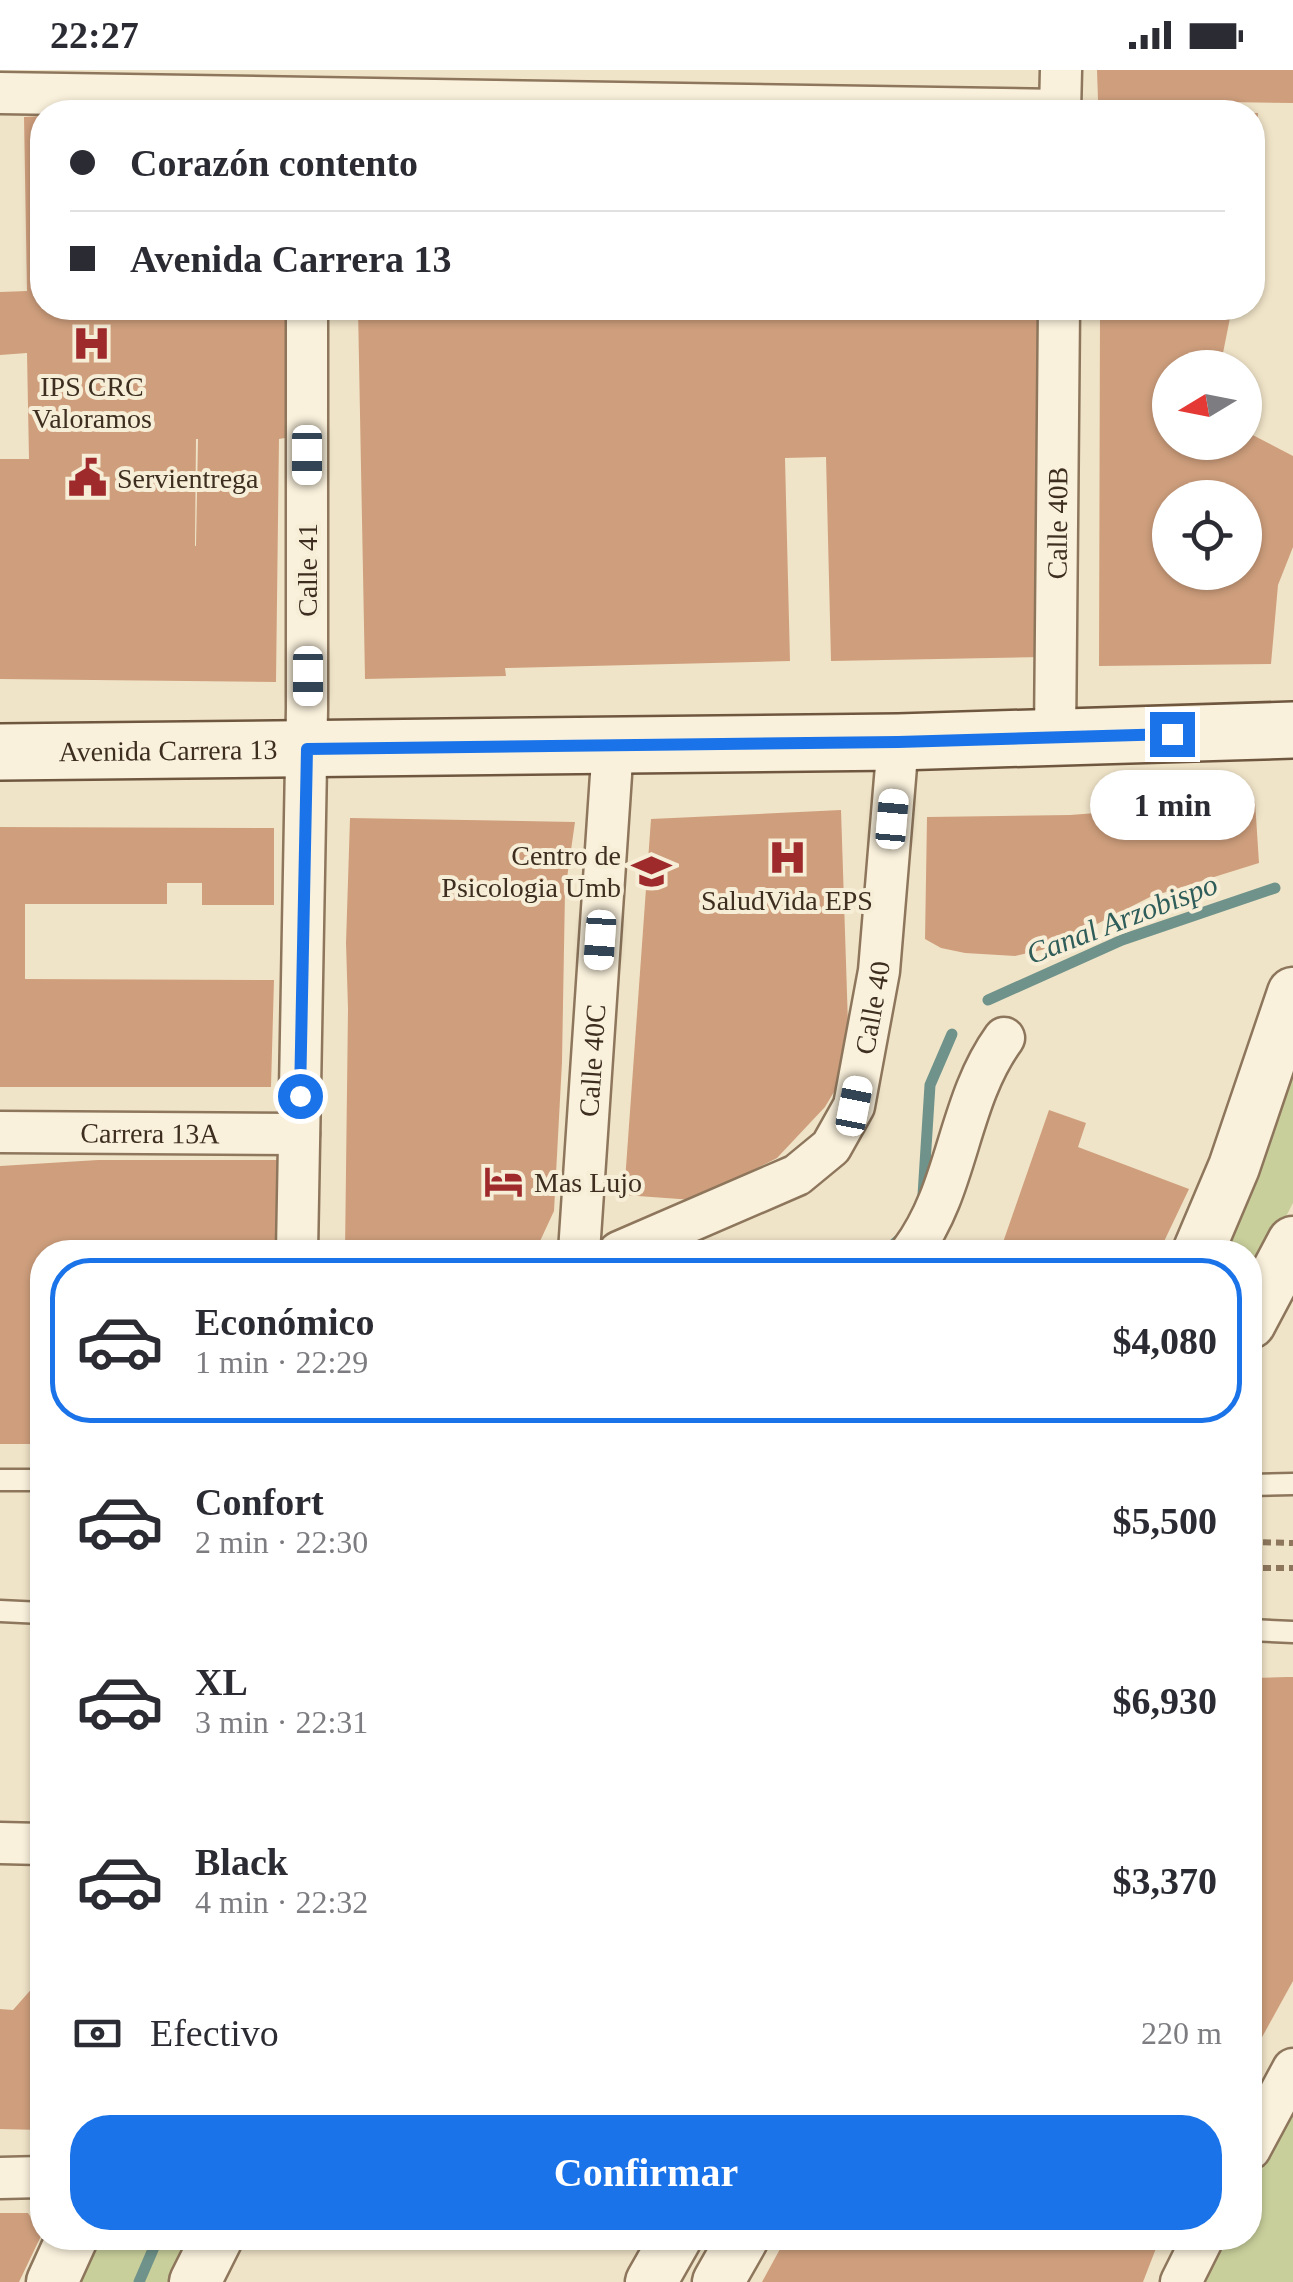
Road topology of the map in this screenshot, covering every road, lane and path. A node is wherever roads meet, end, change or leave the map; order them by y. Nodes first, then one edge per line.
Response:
1 (1061, 70) edge
2 (0, 93) edge
3 (307, 94) edge
4 (573, 100) edge
5 (1060, 100) edge
6 (307, 320) edge
7 (1058, 320) edge
8 (1293, 730) edge
9 (1056, 738) junction
10 (898, 742) junction
11 (613, 746) junction
12 (307, 749) junction
13 (0, 752) edge
14 (1293, 993) edge
15 (1004, 1038) dead end
16 (0, 1132) edge
17 (299, 1134) junction
18 (297, 1240) edge
19 (580, 1240) edge
20 (647, 1240) edge
21 (918, 1240) edge
22 (1203, 1240) edge
23 (1293, 1242) edge
24 (1262, 1300) edge
25 (0, 1480) edge
26 (30, 1480) edge
27 (1293, 1484) edge
28 (1262, 1485) edge
29 (1262, 1542) edge
30 (1293, 1543) edge
31 (1262, 1568) edge
32 (1293, 1568) edge
33 (0, 1611) edge
34 (30, 1612) edge
35 (1262, 1631) edge
36 (1293, 1632) edge
37 (0, 1843) edge
38 (30, 1844) edge
39 (1293, 2069) edge
40 (1262, 2127) edge
41 (30, 2177) edge
42 (0, 2178) edge
43 (67, 2250) edge
44 (211, 2250) edge
45 (669, 2250) edge
46 (1197, 2250) edge
47 (52, 2282) edge
48 (195, 2282) edge
49 (651, 2282) edge
50 (1181, 2282) edge

1 - 5 street
2 - 3 street
3 - 4 street
6 - 12 street, Calle 41
7 - 9 street, Calle 40B
8 - 9 main road, Avenida Carrera 13
9 - 10 main road, Avenida Carrera 13
10 - 11 main road, Avenida Carrera 13
10 - 20 street, Calle 40
11 - 12 main road, Avenida Carrera 13
11 - 19 street, Calle 40C
12 - 13 main road, Avenida Carrera 13
12 - 17 street, Calle 41
14 - 22 street
15 - 21 street
16 - 17 street, Carrera 13A
17 - 18 street, Calle 41
23 - 24 street
25 - 26 lane
27 - 28 lane
29 - 30 path
31 - 32 path
33 - 34 lane
35 - 36 lane
37 - 38 street
39 - 40 street
41 - 42 street
43 - 47 street
44 - 48 street
45 - 49 street
46 - 50 street

